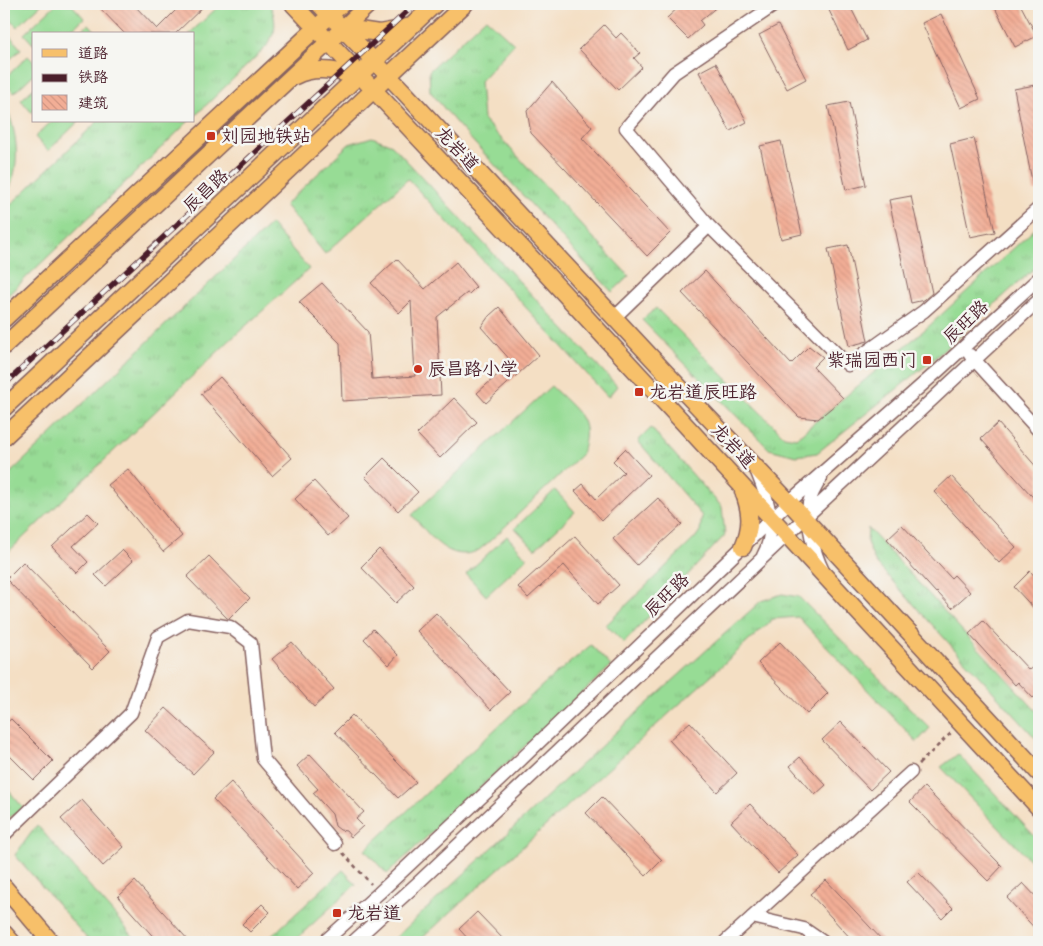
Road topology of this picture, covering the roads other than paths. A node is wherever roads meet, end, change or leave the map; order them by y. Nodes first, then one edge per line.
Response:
1 (342, 4) edge
2 (369, 4) edge
3 (435, 4) edge
4 (465, 4) edge
5 (776, 4) edge
6 (298, 9) edge
7 (322, 18) edge
8 (413, 25) junction
9 (343, 28) junction
10 (329, 42) junction
11 (405, 61) junction
12 (374, 62) junction
13 (291, 78) junction
14 (371, 80) junction
15 (411, 101) junction
16 (1039, 208) edge
17 (709, 226) junction
18 (1039, 278) edge
19 (1039, 300) edge
20 (614, 318) junction
21 (4, 319) edge
22 (4, 346) edge
23 (964, 348) junction
24 (975, 360) junction
25 (4, 408) edge
26 (1039, 431) edge
27 (4, 437) edge
28 (755, 466) junction
29 (826, 470) junction
30 (740, 484) junction
31 (789, 502) junction
32 (771, 519) junction
33 (807, 520) junction
34 (787, 535) junction
35 (743, 547) junction
36 (760, 560) junction
37 (827, 578) junction
38 (910, 772) road end
39 (1039, 773) edge
40 (1039, 808) edge
41 (4, 835) edge
42 (335, 844) road end
43 (4, 887) edge
44 (752, 917) junction
45 (4, 933) edge
46 (12, 942) edge
47 (51, 942) edge
48 (324, 942) edge
49 (353, 942) edge
50 (725, 942) edge
51 (822, 942) edge

1 - 7 main road
2 - 9 main road, 辰昌路
3 - 8 main road
4 - 11 main road
5 - 17 street
6 - 7 main road
7 - 9 main road, 龙岩道
7 - 10 main road, 龙岩道
7 - 21 main road
8 - 9 main road
8 - 11 main road
8 - 12 main road
9 - 10 main road, 辰昌路
9 - 12 main road, 龙岩道
10 - 13 main road, 辰昌路
10 - 14 main road, 龙岩道
11 - 14 main road
11 - 15 main road
12 - 14 main road, 龙岩道
13 - 14 main road
13 - 22 main road, 辰昌路
14 - 15 main road, 龙岩道
14 - 25 main road, 辰昌路
14 - 27 main road
14 - 30 main road, 龙岩道
15 - 20 main road, 龙岩道
16 - 17 street
17 - 20 street
18 - 23 street, 辰旺路
19 - 24 street, 辰旺路
20 - 28 main road, 龙岩道
23 - 24 street
23 - 29 street, 辰旺路
24 - 26 street
24 - 33 street, 辰旺路
28 - 31 main road, 龙岩道
28 - 32 street
29 - 31 street, 辰旺路
29 - 33 street
30 - 32 main road, 龙岩道
30 - 35 main road
31 - 32 street, 辰旺路
31 - 33 main road, 龙岩道
32 - 34 main road, 龙岩道
32 - 35 street, 辰旺路
32 - 36 street
33 - 34 street, 辰旺路
33 - 37 street
33 - 39 main road, 龙岩道
34 - 36 street, 辰旺路
34 - 37 main road, 龙岩道
35 - 48 street, 辰旺路
36 - 49 street, 辰旺路
37 - 40 main road, 龙岩道
38 - 44 street
41 - 42 street
43 - 47 main road
44 - 50 street
44 - 51 street
45 - 46 main road

